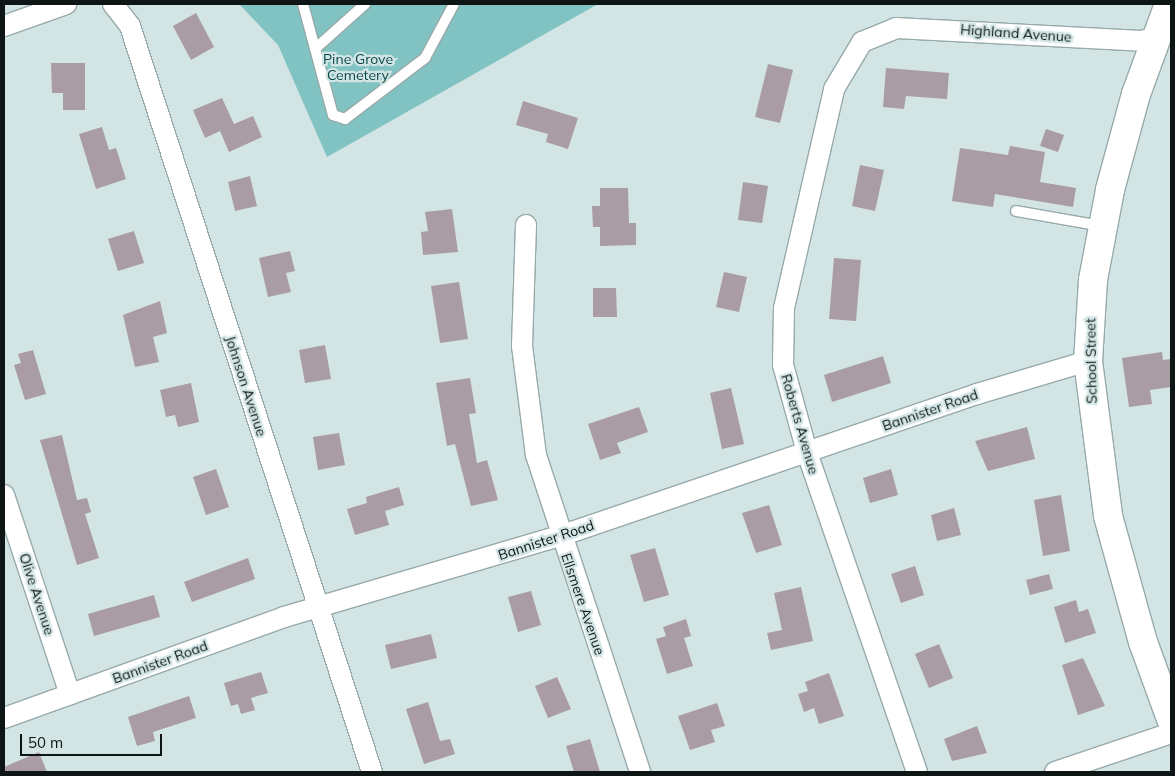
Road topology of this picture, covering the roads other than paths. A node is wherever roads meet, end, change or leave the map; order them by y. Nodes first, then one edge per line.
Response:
1 (66, 4) edge
2 (112, 4) edge
3 (303, 4) edge
4 (365, 4) edge
5 (454, 4) edge
6 (1169, 4) edge
7 (4, 26) edge
8 (1165, 34) edge
9 (862, 42) joint
10 (316, 48) junction
11 (1016, 211) dead end
12 (526, 224) dead end
13 (1102, 226) junction
14 (1088, 361) junction
15 (807, 452) junction
16 (4, 495) edge
17 (560, 536) junction
18 (318, 607) junction
19 (70, 694) junction
20 (4, 718) edge
21 (1171, 719) edge
22 (1171, 733) edge
23 (372, 772) edge
24 (640, 772) edge
25 (917, 772) edge
26 (1055, 772) edge

1 - 7 street
2 - 18 street, Johnson Avenue
3 - 10 lane
4 - 10 lane
5 - 10 lane
6 - 8 street, School Street
8 - 9 street, Highland Avenue
8 - 13 street, School Street
9 - 15 street, Roberts Avenue
11 - 13 lane
12 - 17 street, Ellsmere Avenue
13 - 14 street, School Street
14 - 15 street, Bannister Road
14 - 21 street, School Street
15 - 17 street, Bannister Road
15 - 25 street, Roberts Avenue
16 - 19 street, Olive Avenue
17 - 18 street, Bannister Road
17 - 24 street, Ellsmere Avenue
18 - 19 street, Bannister Road
18 - 23 street, Johnson Avenue
19 - 20 street, Bannister Road
22 - 26 street

